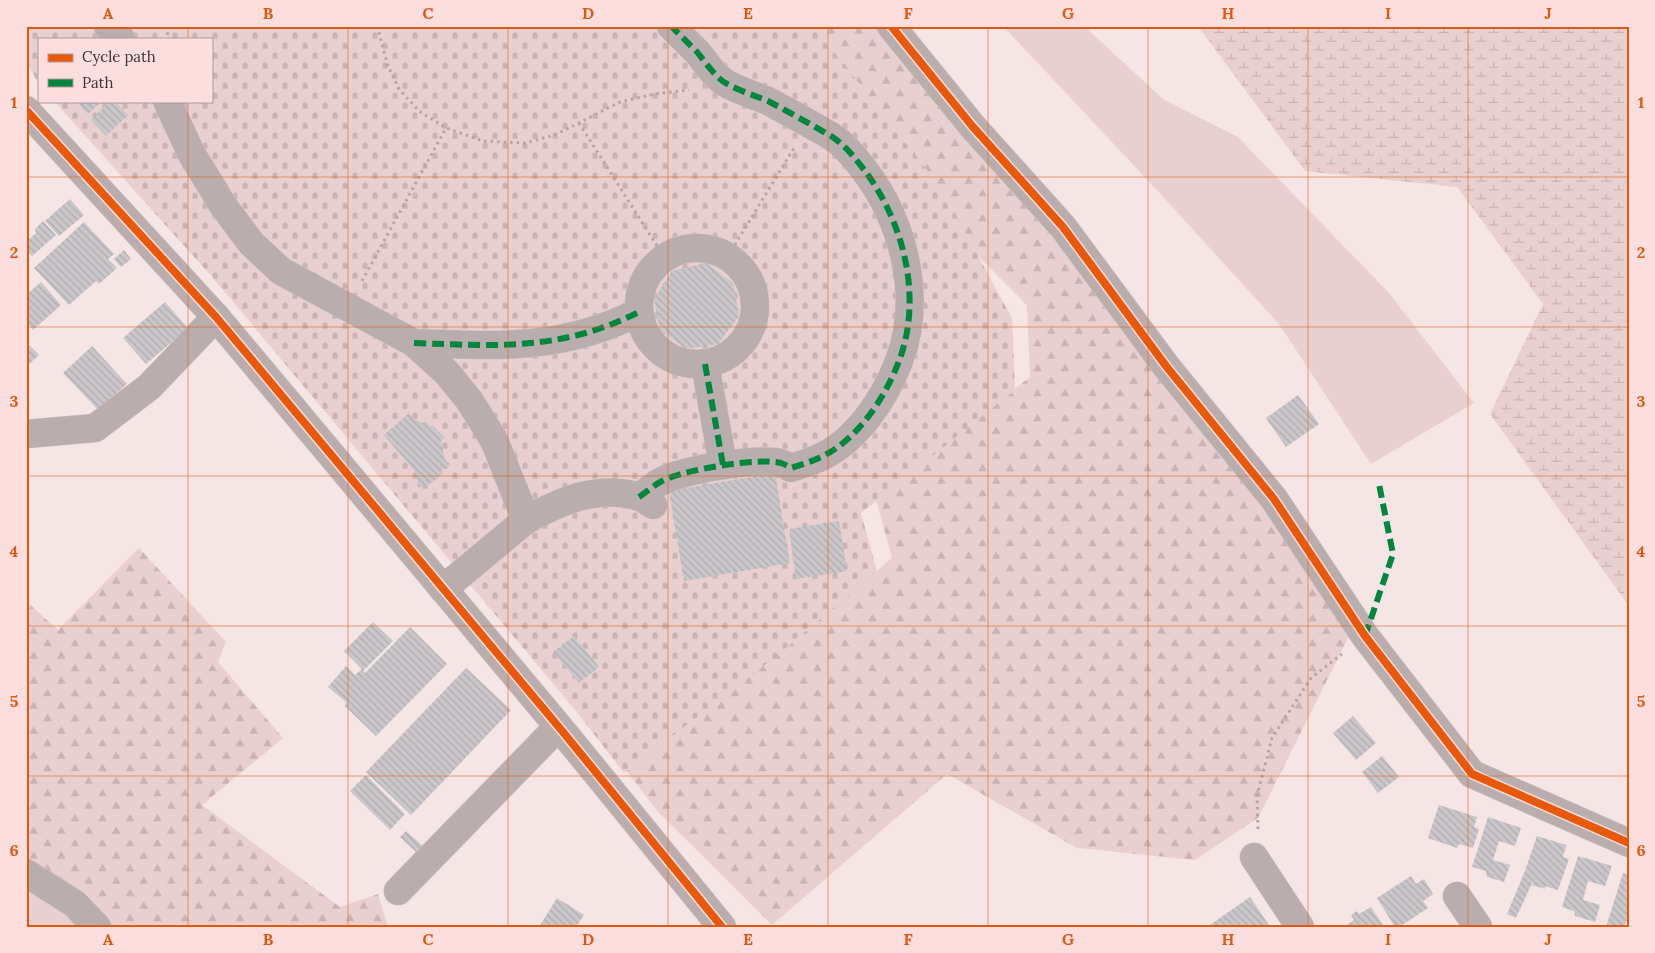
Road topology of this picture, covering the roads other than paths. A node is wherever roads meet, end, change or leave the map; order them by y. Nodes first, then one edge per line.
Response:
1 (108, 26) edge
2 (671, 26) edge
3 (891, 26) edge
4 (120, 38) edge
5 (167, 102) edge
6 (30, 122) edge
7 (639, 312) junction
8 (216, 317) junction
9 (414, 343) junction
10 (705, 364) junction
11 (26, 434) edge
12 (723, 465) junction
13 (526, 520) junction
14 (443, 589) junction
15 (558, 727) junction
16 (1629, 843) edge
17 (1254, 857) road end
18 (26, 873) edge
19 (398, 891) dead end
20 (1457, 896) dead end
21 (97, 927) edge
22 (722, 927) edge
23 (1300, 927) edge
24 (1478, 927) edge

1 - 4 street
2 - 12 street
3 - 16 street
5 - 9 street
6 - 8 street
7 - 9 street
7 - 10 street
7 - 10 street
8 - 11 street
8 - 14 street
9 - 13 street
10 - 12 street
12 - 13 street
13 - 14 street
14 - 15 street
15 - 19 street
15 - 22 street
17 - 23 street
18 - 21 street
20 - 24 street

